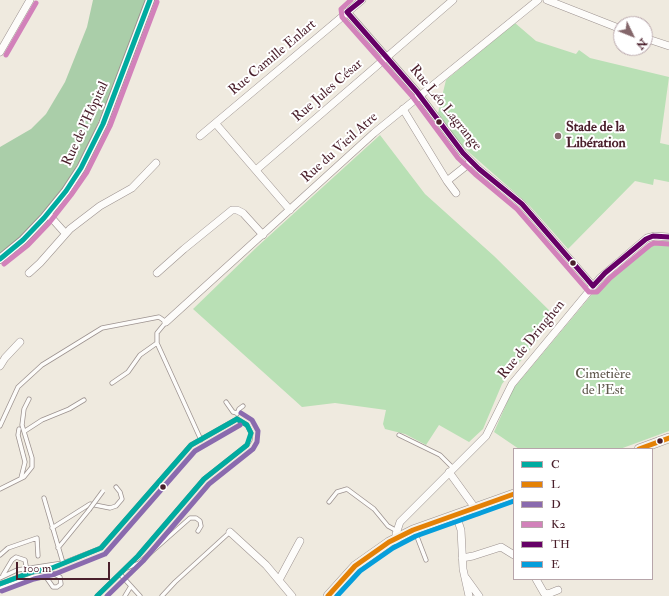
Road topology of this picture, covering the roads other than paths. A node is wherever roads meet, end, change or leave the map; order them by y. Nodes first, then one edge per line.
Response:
1 (30, 0) edge
2 (150, 0) edge
3 (362, 0) edge
4 (453, 0) edge
5 (538, 0) edge
6 (547, 0) edge
7 (347, 12) junction
8 (613, 26) edge
9 (653, 41) edge
10 (669, 46) edge
11 (0, 52) edge
12 (387, 57) junction
13 (420, 95) junction
14 (403, 109) junction
15 (216, 124) junction
16 (200, 136) dead end
17 (471, 162) junction
18 (156, 163) dead end
19 (256, 170) junction
20 (447, 181) junction
21 (456, 193) dead end
22 (290, 210) junction
23 (48, 214) junction
24 (65, 233) junction
25 (263, 234) junction
26 (669, 237) edge
27 (0, 260) edge
28 (29, 273) dead end
29 (156, 273) dead end
30 (593, 286) junction
31 (166, 322) junction
32 (20, 342) dead end
33 (157, 343) junction
34 (0, 366) edge
35 (112, 383) dead end
36 (29, 399) dead end
37 (84, 400) dead end
38 (226, 402) dead end
39 (243, 406) dead end
40 (237, 413) junction
41 (237, 419) junction
42 (0, 426) edge
43 (19, 429) dead end
44 (25, 431) junction
45 (399, 435) dead end
46 (669, 438) edge
47 (201, 440) junction
48 (669, 444) edge
49 (642, 448) edge
50 (653, 450) edge
51 (451, 470) junction
52 (21, 479) junction
53 (116, 487) dead end
54 (0, 489) edge
55 (103, 491) dead end
56 (513, 494) edge
57 (44, 498) dead end
58 (513, 499) edge
59 (329, 502) dead end
60 (476, 510) junction
61 (457, 517) junction
62 (52, 528) junction
63 (198, 531) dead end
64 (230, 532) joint
65 (416, 534) junction
66 (397, 536) junction
67 (300, 541) dead end
68 (58, 548) junction
69 (513, 554) edge
70 (0, 555) edge
71 (38, 556) dead end
72 (462, 558) junction
73 (426, 560) dead end
74 (63, 563) junction
75 (27, 568) junction
76 (126, 569) junction
77 (27, 574) junction
78 (120, 574) junction
79 (464, 574) junction
80 (1, 577) edge
81 (46, 577) dead end
82 (279, 580) junction
83 (537, 580) edge
84 (0, 584) edge
85 (131, 586) junction
86 (0, 588) edge
87 (558, 590) dead end
88 (97, 596) edge
89 (125, 596) edge
90 (140, 596) edge
91 (162, 596) edge
92 (292, 596) edge
93 (328, 596) edge
94 (470, 596) edge
95 (479, 596) edge

1 - 11 street
2 - 23 street, Rue de l'Hôpital
3 - 7 street, Rue Camille Enlart
4 - 12 street, Rue Jules César
5 - 13 street, Rue du Vieil Atre
6 - 8 street
7 - 12 street, Rue Léo Lagrange
7 - 15 street, Rue Camille Enlart
9 - 10 street
12 - 13 street, Rue Léo Lagrange
12 - 19 street, Rue Jules César
13 - 14 street, Rue du Vieil Atre
13 - 17 street, Rue Léo Lagrange
14 - 20 street
14 - 22 street, Rue du Vieil Atre
15 - 16 street, Rue Camille Enlart
15 - 19 street
17 - 20 street
17 - 30 street, Rue Léo Lagrange
18 - 24 street
19 - 22 street
20 - 21 street
22 - 25 street, Rue du Vieil Atre
23 - 24 street
23 - 27 street, Rue de l'Hôpital
24 - 28 street
25 - 29 street
25 - 31 street, Rue du Vieil Atre
26 - 30 street, Rue de Dringhen
30 - 51 street, Rue de Dringhen
31 - 33 lane
31 - 42 lane
32 - 34 street
33 - 35 lane
33 - 47 lane
36 - 44 lane
37 - 44 lane
38 - 40 lane
39 - 40 lane
40 - 41 lane
41 - 47 lane
41 - 76 lane
43 - 52 lane
44 - 52 lane
45 - 51 lane
46 - 49 main road
47 - 74 lane
48 - 50 main road
51 - 60 street
51 - 66 street, Rue de Dringhen
52 - 54 lane
53 - 62 lane
55 - 68 lane, bridge
56 - 60 main road
57 - 62 lane
58 - 60 main road
59 - 66 lane
60 - 61 main road
61 - 65 main road
61 - 66 main road
61 - 72 street
62 - 68 lane
63 - 76 lane
64 - 82 street
64 - 91 lane
65 - 66 main road
65 - 73 lane
66 - 93 main road
67 - 82 street
68 - 74 lane
69 - 72 street
70 - 71 lane
72 - 79 street
74 - 75 lane
74 - 77 lane
75 - 77 lane
75 - 80 lane
75 - 80 lane
76 - 78 lane
77 - 84 lane
78 - 85 lane
78 - 88 lane
79 - 94 street
79 - 95 street
81 - 86 lane
82 - 92 street
83 - 87 street
85 - 89 lane
85 - 90 lane

